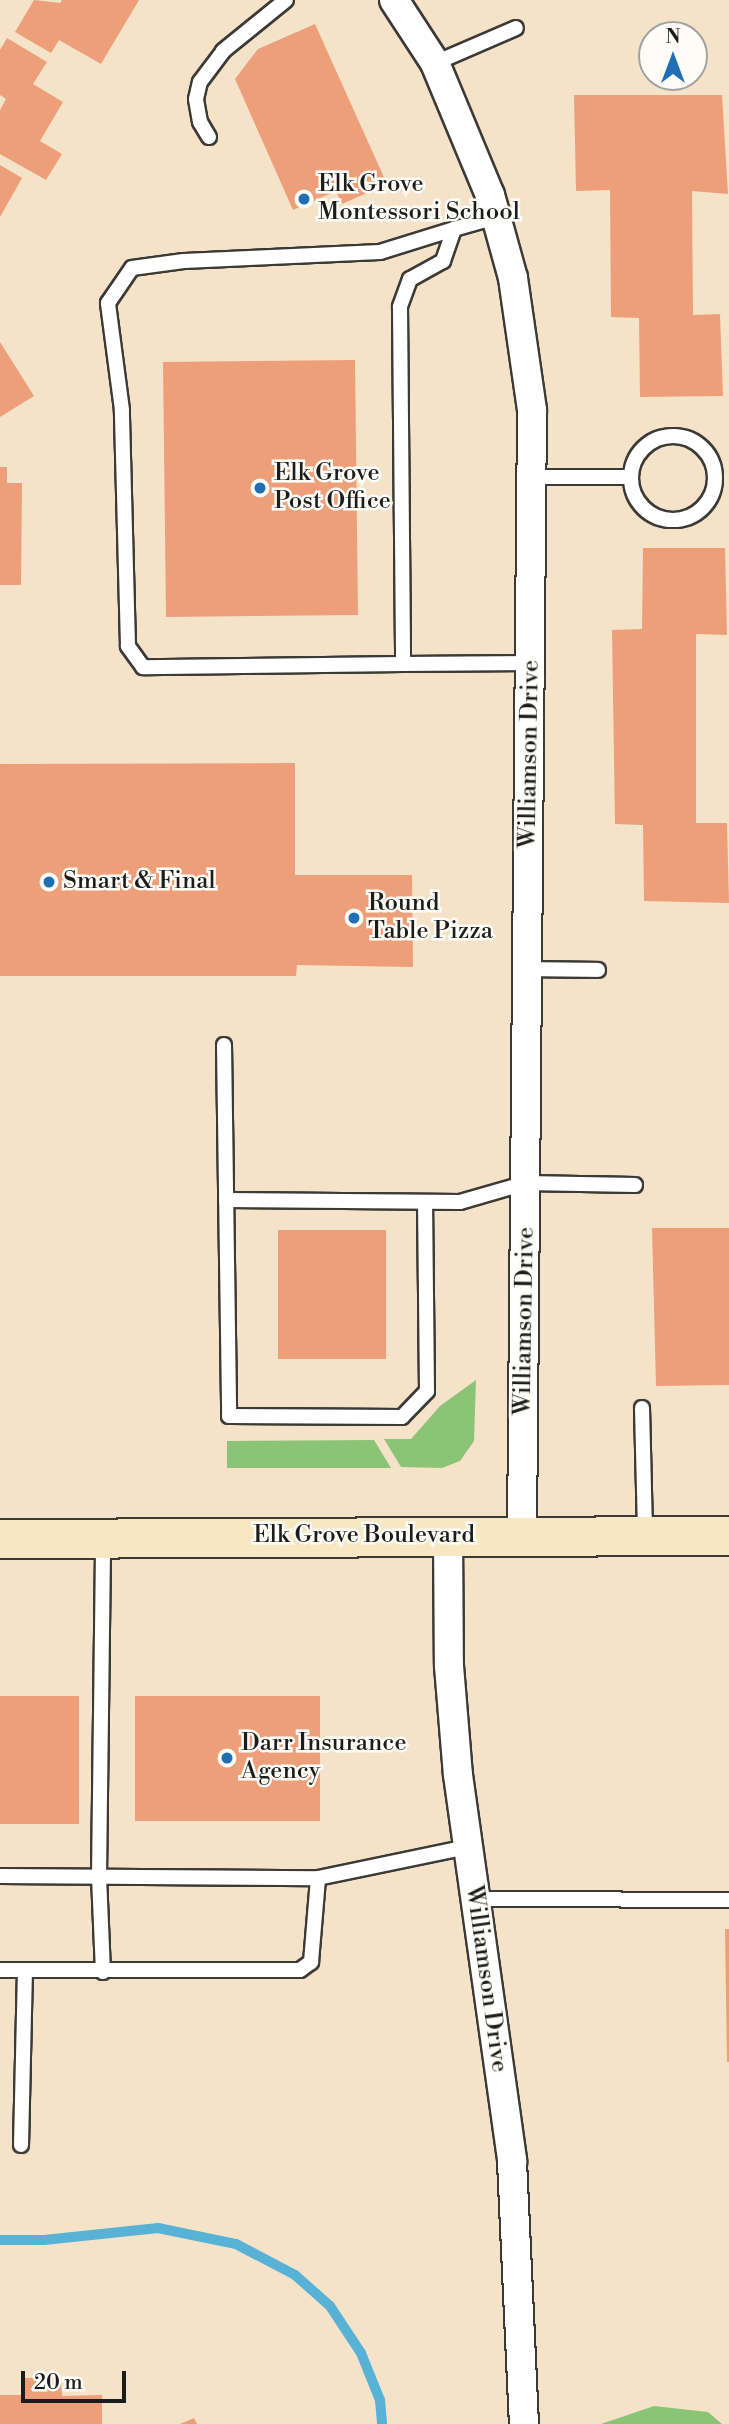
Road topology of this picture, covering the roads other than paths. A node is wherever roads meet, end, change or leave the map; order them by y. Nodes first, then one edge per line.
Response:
1 (286, 0) edge
2 (394, 0) edge
3 (516, 28) dead end
4 (435, 63) junction
5 (209, 137) dead end
6 (496, 217) junction
7 (454, 229) junction
8 (722, 472) edge
9 (631, 477) junction
10 (533, 478) junction
11 (531, 663) junction
12 (403, 664) junction
13 (528, 969) junction
14 (598, 970) dead end
15 (224, 1045) dead end
16 (526, 1183) junction
17 (635, 1185) dead end
18 (226, 1200) junction
19 (425, 1202) junction
20 (642, 1408) dead end
21 (448, 1535) junction
22 (729, 1536) edge
23 (522, 1537) junction
24 (646, 1537) junction
25 (103, 1538) junction
26 (0, 1539) edge
27 (468, 1847) junction
28 (0, 1876) edge
29 (99, 1877) junction
30 (318, 1878) junction
31 (475, 1899) junction
32 (729, 1900) edge
33 (0, 1970) edge
34 (25, 1971) junction
35 (103, 1972) junction
36 (21, 2145) dead end
37 (524, 2424) edge

1 - 5 lane
2 - 4 street, Williamson Drive
3 - 4 lane
4 - 6 street, Williamson Drive
6 - 7 lane
6 - 10 street, Williamson Drive
7 - 12 lane
7 - 12 lane
8 - 9 lane
8 - 9 lane
9 - 10 lane
10 - 11 street, Williamson Drive
11 - 12 lane
11 - 13 street, Williamson Drive
13 - 14 lane
13 - 16 street, Williamson Drive
15 - 18 lane
16 - 17 lane
16 - 19 lane
16 - 23 street, Williamson Drive
18 - 19 lane
18 - 19 lane
20 - 24 lane
21 - 23 main road, Elk Grove Boulevard
21 - 25 main road, Elk Grove Boulevard
21 - 27 street, Williamson Drive
22 - 24 main road, Elk Grove Boulevard
23 - 24 main road, Elk Grove Boulevard
25 - 26 main road, Elk Grove Boulevard
25 - 29 lane
27 - 30 lane
27 - 31 street, Williamson Drive
28 - 29 lane
29 - 30 lane
29 - 35 lane
30 - 35 lane
31 - 32 lane
31 - 37 street, Williamson Drive
33 - 34 lane
34 - 35 lane
34 - 36 lane

